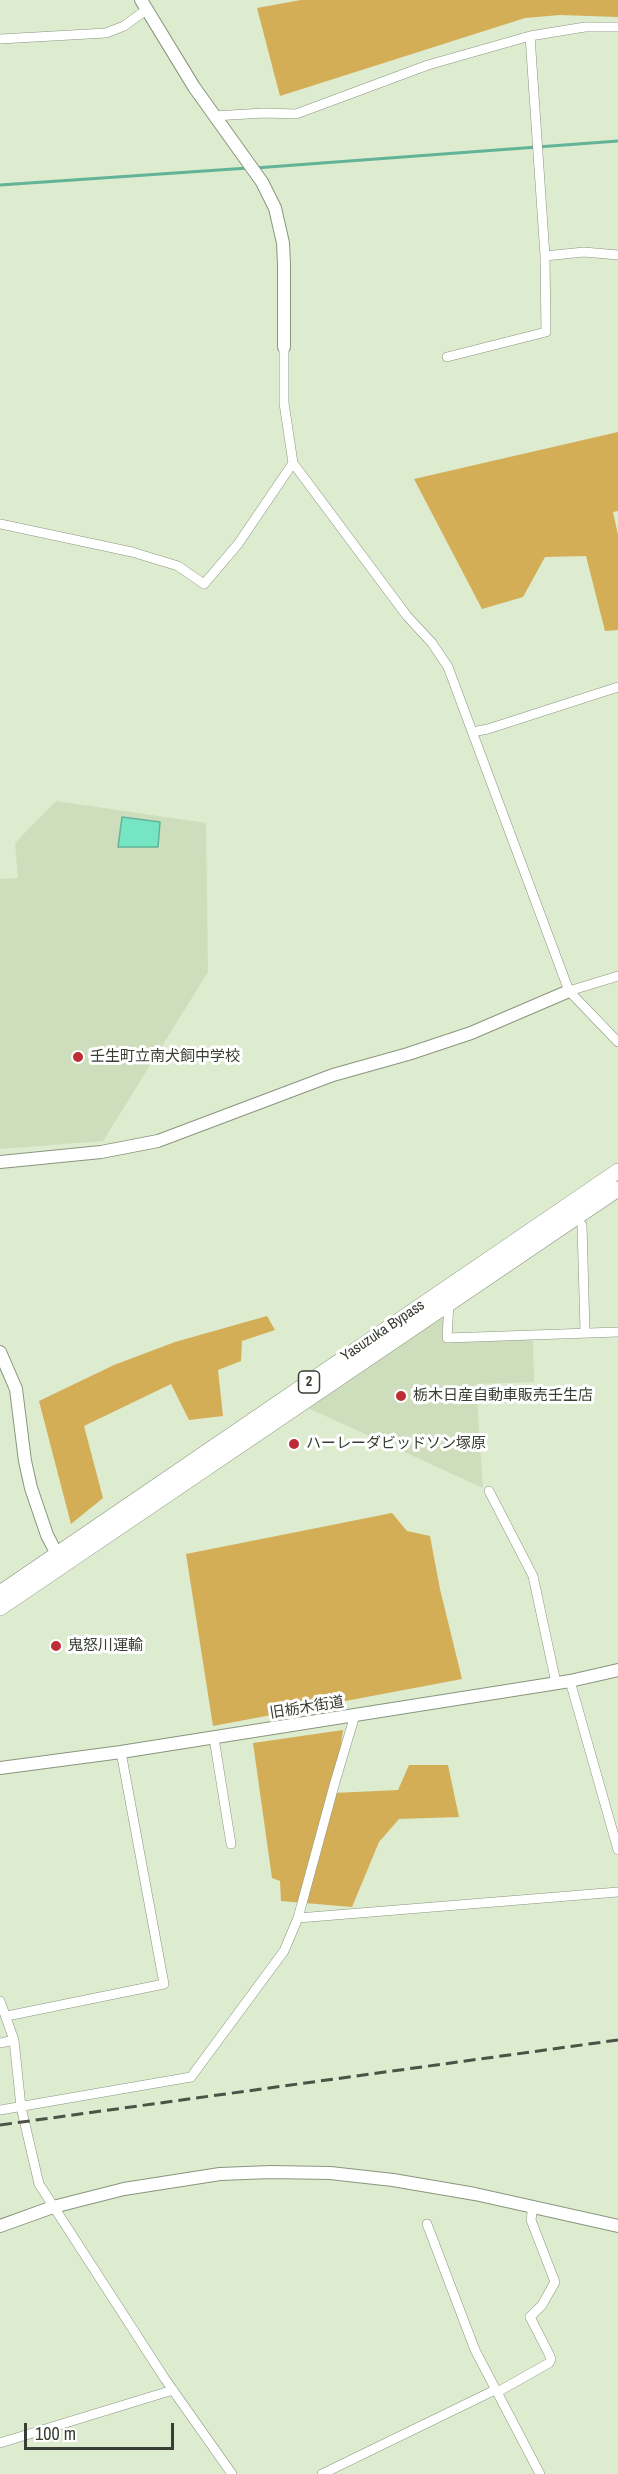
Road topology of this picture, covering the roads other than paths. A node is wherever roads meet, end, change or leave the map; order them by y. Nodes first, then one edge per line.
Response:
1 (143, 5) edge
2 (618, 27) edge
3 (530, 36) junction
4 (0, 39) edge
5 (214, 116) junction
6 (618, 255) edge
7 (545, 256) junction
8 (284, 347) joint
9 (447, 357) dead end
10 (293, 463) junction
11 (0, 524) edge
12 (618, 687) edge
13 (472, 732) junction
14 (618, 976) edge
15 (569, 992) junction
16 (618, 1042) edge
17 (0, 1162) edge
18 (618, 1171) edge
19 (618, 1190) edge
20 (582, 1225) dead end
21 (449, 1302) junction
22 (585, 1332) junction
23 (618, 1332) edge
24 (0, 1352) edge
25 (489, 1491) dead end
26 (59, 1560) junction
27 (0, 1593) edge
28 (0, 1608) edge
29 (618, 1670) edge
30 (570, 1681) junction
31 (556, 1683) junction
32 (356, 1715) junction
33 (214, 1738) junction
34 (121, 1752) junction
35 (0, 1768) edge
36 (231, 1844) dead end
37 (618, 1850) edge
38 (618, 1892) edge
39 (298, 1918) junction
40 (0, 2001) edge
41 (7, 2016) junction
42 (14, 2040) junction
43 (0, 2043) edge
44 (21, 2107) junction
45 (0, 2110) edge
46 (533, 2206) junction
47 (53, 2207) junction
48 (427, 2224) dead end
49 (0, 2226) edge
50 (618, 2226) edge
51 (173, 2390) junction
52 (495, 2390) junction
53 (0, 2443) edge
54 (232, 2474) edge
55 (322, 2474) edge
56 (540, 2474) edge

1 - 4 street
1 - 5 street
2 - 3 street
3 - 5 street
3 - 7 street
5 - 8 street
6 - 7 street
7 - 9 street
8 - 10 street
10 - 11 street
10 - 13 street
12 - 13 street
13 - 15 street
14 - 15 street
15 - 16 street
15 - 17 street
18 - 26 main road, Yasuzuka Bypass / 2
19 - 21 main road, Yasuzuka Bypass / 2
20 - 22 street
21 - 22 street
21 - 26 main road, Yasuzuka Bypass / 2
22 - 23 street
24 - 26 street
25 - 31 street
26 - 27 main road, Yasuzuka Bypass / 2
26 - 28 main road, Yasuzuka Bypass / 2
29 - 30 street, 旧栃木街道
30 - 31 street, 旧栃木街道
30 - 37 street
31 - 32 street, 旧栃木街道
32 - 33 street, 旧栃木街道
32 - 39 street
33 - 34 street, 旧栃木街道
33 - 36 street
34 - 35 street, 旧栃木街道
34 - 41 street
38 - 39 street
39 - 44 street
40 - 41 street
41 - 42 street
42 - 43 street
42 - 44 street
44 - 45 street
44 - 47 street
46 - 47 street
46 - 50 street
46 - 52 street
47 - 49 street
47 - 51 street
48 - 52 street
51 - 53 street
51 - 54 street
52 - 55 street
52 - 56 street

